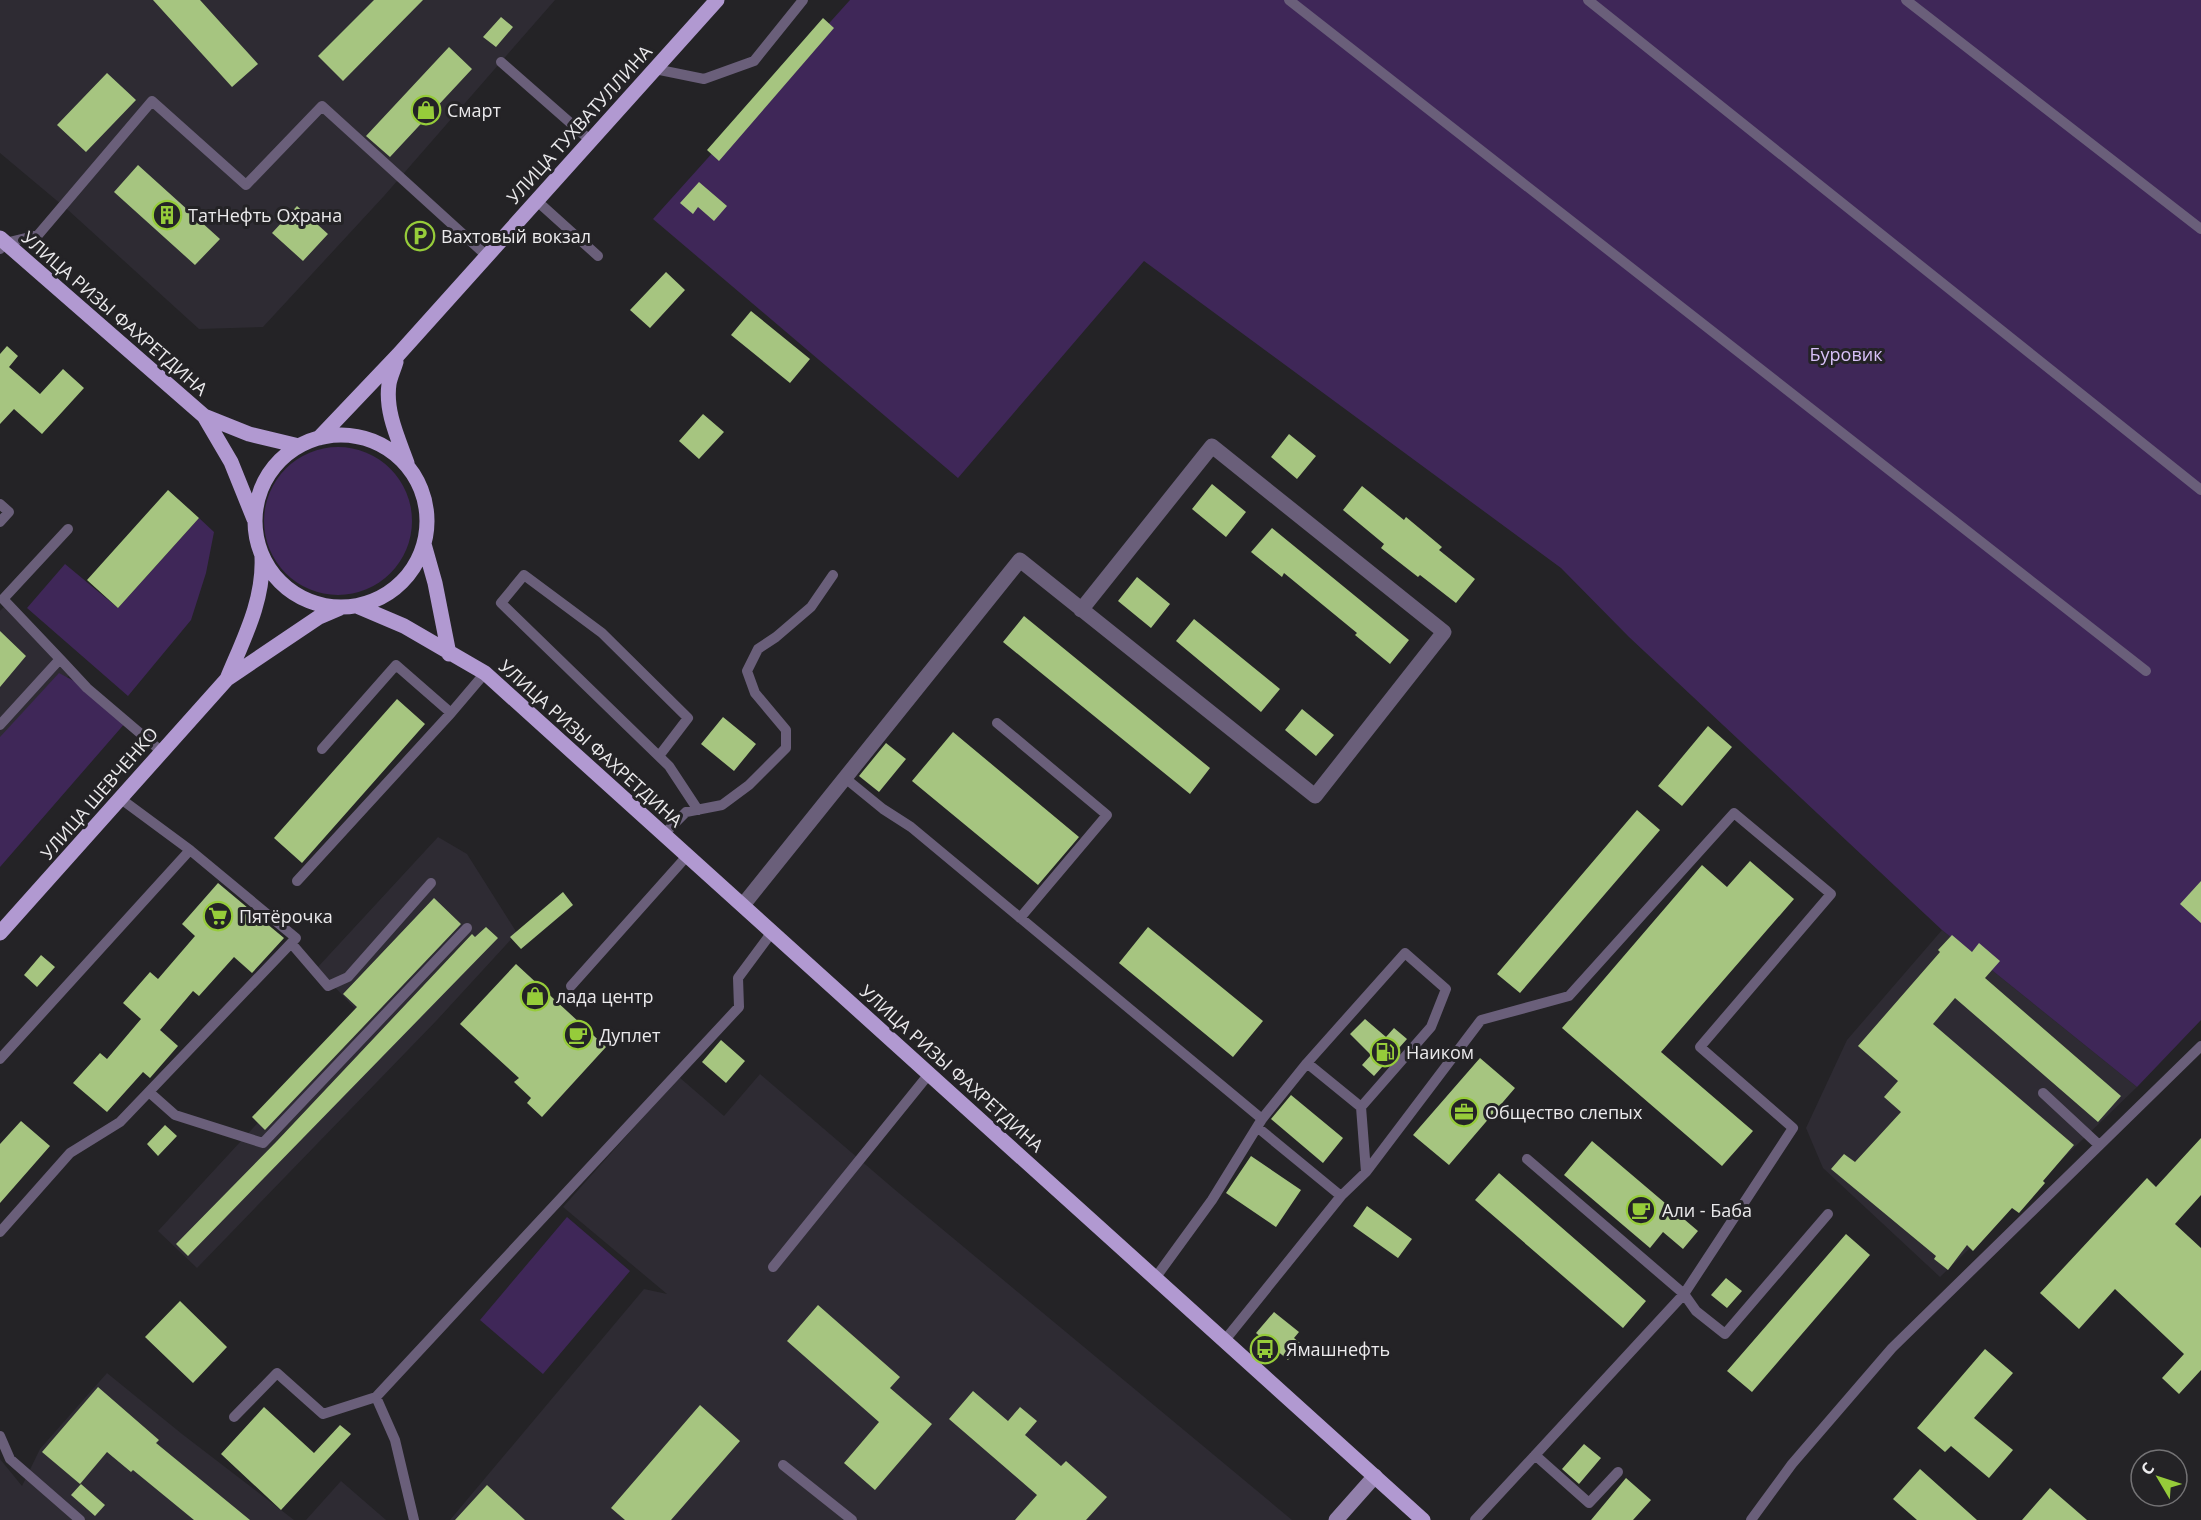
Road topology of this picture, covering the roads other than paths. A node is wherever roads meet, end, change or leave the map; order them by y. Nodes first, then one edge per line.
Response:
1 (717, 0) edge
2 (803, 0) edge
3 (1289, 0) edge
4 (1588, 0) edge
5 (1906, 0) edge
6 (501, 62) dead end
7 (656, 69) junction
8 (591, 141) junction
9 (537, 201) junction
10 (2201, 229) edge
11 (2, 243) edge
12 (487, 256) junction
13 (598, 256) dead end
14 (398, 355) junction
15 (204, 417) junction
16 (320, 438) junction
17 (299, 446) junction
18 (409, 468) junction
19 (2201, 490) edge
20 (0, 504) edge
21 (0, 522) edge
22 (255, 522) junction
23 (68, 529) dead end
24 (424, 544) junction
25 (262, 557) junction
26 (833, 575) dead end
27 (2, 597) edge
28 (357, 606) junction
29 (341, 608) junction
30 (1081, 610) junction
31 (449, 654) junction
32 (60, 659) junction
33 (2146, 671) dead end
34 (485, 673) junction
35 (227, 679) junction
36 (451, 712) junction
37 (997, 723) dead end
38 (0, 725) edge
39 (322, 749) dead end
40 (161, 751) junction
41 (659, 756) junction
42 (845, 778) junction
43 (121, 799) junction
44 (698, 810) junction
45 (664, 834) junction
46 (190, 850) junction
47 (687, 856) junction
48 (297, 881) dead end
49 (431, 883) dead end
50 (743, 905) junction
51 (1020, 918) junction
52 (467, 928) dead end
53 (772, 932) junction
54 (0, 933) edge
55 (291, 943) junction
56 (571, 986) dead end
57 (2201, 1046) edge
58 (0, 1059) edge
59 (1307, 1062) junction
60 (929, 1074) junction
61 (149, 1092) junction
62 (2043, 1093) dead end
63 (1361, 1107) junction
64 (1260, 1123) junction
65 (2099, 1145) junction
66 (1527, 1159) dead end
67 (1366, 1172) junction
68 (1341, 1196) junction
69 (1828, 1214) dead end
70 (0, 1232) edge
71 (773, 1267) dead end
72 (1156, 1277) junction
73 (1684, 1294) junction
74 (1225, 1340) junction
75 (376, 1397) junction
76 (234, 1417) dead end
77 (0, 1436) edge
78 (1535, 1455) junction
79 (783, 1465) dead end
80 (1618, 1472) dead end
81 (1375, 1476) junction
82 (80, 1520) edge
83 (414, 1520) edge
84 (852, 1520) edge
85 (1336, 1520) edge
86 (1423, 1520) edge
87 (1474, 1520) edge
88 (1751, 1520) edge

1 - 7 main road, УЛИЦА ТУХВАТУЛЛИНА
2 - 7 lane
3 - 33 lane
4 - 19 lane
5 - 10 lane
6 - 8 lane
7 - 8 main road, УЛИЦА ТУХВАТУЛЛИНА
8 - 9 main road, УЛИЦА ТУХВАТУЛЛИНА
9 - 12 main road, УЛИЦА ТУХВАТУЛЛИНА
9 - 13 lane
11 - 12 lane
11 - 15 main road, УЛИЦА РИЗЫ ФАХРЕТДИНА
12 - 14 main road, УЛИЦА ТУХВАТУЛЛИНА
14 - 16 main road, УЛИЦА ТУХВАТУЛЛИНА
14 - 18 main road
15 - 17 main road
15 - 22 main road
16 - 17 main road
16 - 18 main road
17 - 22 main road
18 - 24 main road
20 - 21 lane
22 - 25 main road
23 - 27 lane
24 - 28 main road
24 - 31 main road
25 - 29 main road
25 - 35 main road
26 - 44 lane
27 - 32 lane
28 - 29 main road
28 - 31 main road, УЛИЦА РИЗЫ ФАХРЕТДИНА
29 - 35 main road
30 - 30 street
30 - 42 street
31 - 34 main road, УЛИЦА РИЗЫ ФАХРЕТДИНА
32 - 38 lane
32 - 40 lane
34 - 36 lane
34 - 45 main road, УЛИЦА РИЗЫ ФАХРЕТДИНА
35 - 40 main road, УЛИЦА ШЕВЧЕНКО
36 - 39 lane
36 - 48 lane
37 - 51 lane
40 - 43 main road, УЛИЦА ШЕВЧЕНКО
41 - 41 lane
41 - 44 lane
42 - 50 street
42 - 51 lane
43 - 46 lane
43 - 54 main road, УЛИЦА ШЕВЧЕНКО
44 - 45 lane
45 - 47 main road, УЛИЦА РИЗЫ ФАХРЕТДИНА
46 - 55 lane
46 - 58 lane
47 - 50 main road, УЛИЦА РИЗЫ ФАХРЕТДИНА
47 - 56 lane
49 - 55 lane
50 - 53 main road, УЛИЦА РИЗЫ ФАХРЕТДИНА
51 - 64 lane
52 - 61 lane
53 - 60 main road, УЛИЦА РИЗЫ ФАХРЕТДИНА
53 - 75 lane
55 - 61 lane
57 - 65 lane
59 - 63 lane
59 - 63 lane
59 - 64 lane
60 - 71 lane
60 - 72 main road, УЛИЦА РИЗЫ ФАХРЕТДИНА
61 - 70 lane
62 - 65 lane
63 - 67 lane
64 - 68 lane
64 - 72 lane
65 - 88 lane
66 - 73 lane
67 - 68 lane
67 - 73 lane
68 - 74 lane
69 - 73 lane
72 - 74 main road, УЛИЦА РИЗЫ ФАХРЕТДИНА
73 - 78 lane
74 - 81 main road, УЛИЦА РИЗЫ ФАХРЕТДИНА
75 - 76 lane
75 - 83 lane
77 - 82 lane
78 - 80 lane
78 - 87 lane
79 - 84 lane
81 - 85 street
81 - 86 main road, УЛИЦА РИЗЫ ФАХРЕТДИНА

